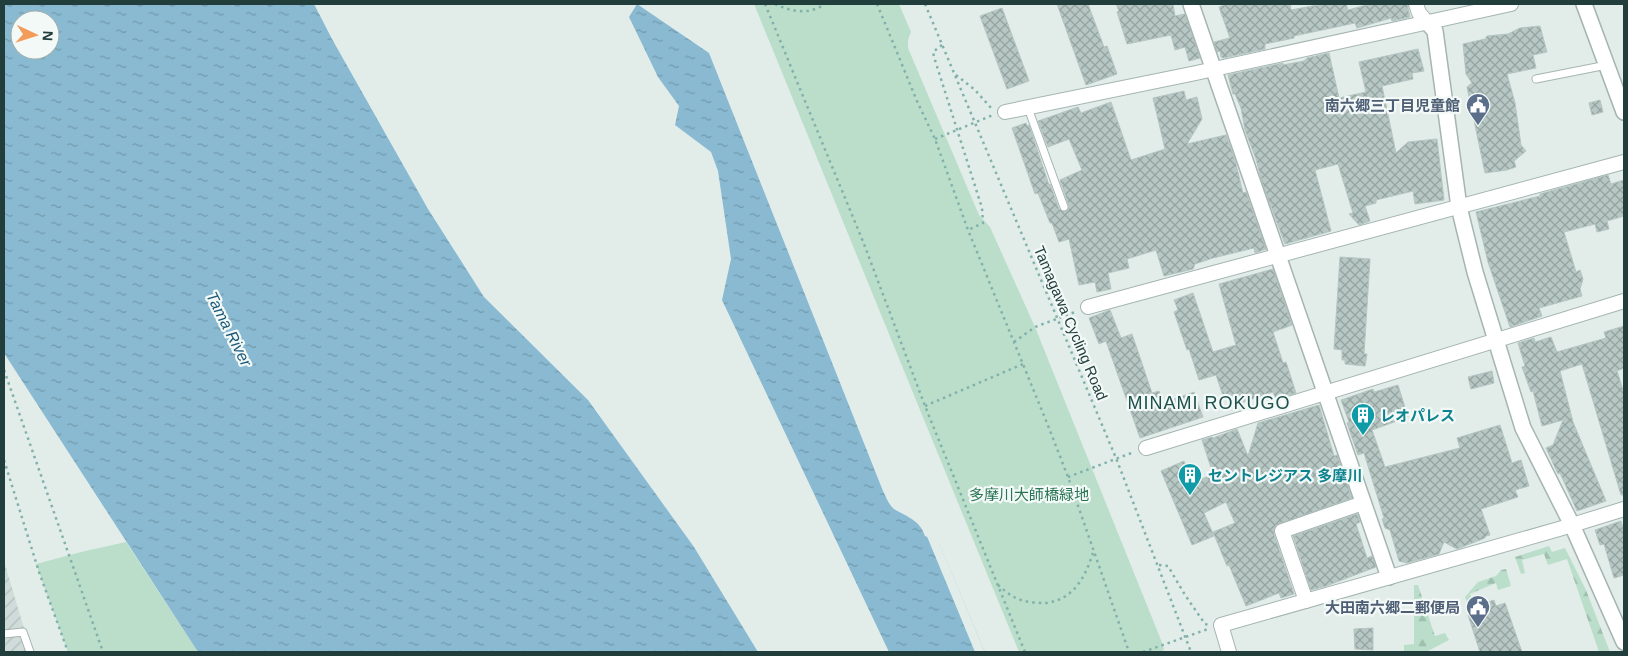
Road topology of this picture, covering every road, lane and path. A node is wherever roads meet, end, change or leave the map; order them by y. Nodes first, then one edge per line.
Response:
1 (765, 4) edge
2 (775, 4) edge
3 (826, 4) edge
4 (877, 4) edge
5 (925, 4) edge
6 (1191, 4) edge
7 (1416, 4) edge
8 (1510, 4) edge
9 (1584, 4) edge
10 (1427, 22) junction
11 (942, 45) junction
12 (1607, 65) junction
13 (1213, 69) junction
14 (955, 74) junction
15 (1536, 79) dead end
16 (1028, 108) junction
17 (1624, 112) edge
18 (998, 113) junction
19 (975, 123) junction
20 (958, 130) junction
21 (935, 139) junction
22 (1624, 162) edge
23 (1064, 207) dead end
24 (1459, 207) junction
25 (968, 230) junction
26 (1277, 256) junction
27 (1624, 301) edge
28 (1082, 309) joint
29 (1056, 318) junction
30 (1498, 340) junction
31 (1014, 342) junction
32 (1023, 364) junction
33 (4, 370) edge
34 (1324, 392) junction
35 (925, 406) junction
36 (1140, 450) joint
37 (1116, 458) junction
38 (4, 463) edge
39 (1068, 477) junction
40 (1363, 503) junction
41 (1624, 509) edge
42 (1572, 525) junction
43 (1094, 551) junction
44 (1158, 565) junction
45 (1389, 577) junction
46 (998, 585) junction
47 (1306, 600) junction
48 (1212, 628) dead end
49 (1204, 630) dead end
50 (4, 634) edge
51 (1185, 637) junction
52 (1624, 642) edge
53 (30, 652) edge
54 (68, 652) edge
55 (103, 652) edge
56 (1025, 652) edge
57 (1129, 652) edge
58 (1143, 652) edge
59 (1191, 652) edge
60 (1229, 652) edge

1 - 35 path
2 - 3 path
4 - 21 path
5 - 11 path, Tamagawa Cycling Road
6 - 13 street
7 - 10 street
8 - 10 street
9 - 12 street
10 - 13 street
10 - 24 street
11 - 14 path, Tamagawa Cycling Road
11 - 20 path
12 - 15 lane
12 - 17 street
13 - 16 street
13 - 26 street
14 - 18 path
14 - 19 path, Tamagawa Cycling Road
16 - 18 street
16 - 23 lane
18 - 19 path
19 - 20 path
19 - 29 path, Tamagawa Cycling Road
20 - 21 path
20 - 25 path
21 - 25 path
22 - 24 street
24 - 26 street
24 - 30 street
25 - 31 path
26 - 28 street
26 - 34 street
27 - 30 street
28 - 29 path
29 - 31 path
29 - 37 path, Tamagawa Cycling Road
30 - 34 street
30 - 42 street
31 - 32 path
32 - 35 path
32 - 39 path
33 - 55 path
34 - 36 street
34 - 40 street
35 - 46 path
36 - 37 path
37 - 39 path
37 - 44 path, Tamagawa Cycling Road
38 - 54 path
39 - 43 path
40 - 45 street
40 - 47 street
41 - 42 street
42 - 45 street
42 - 52 street
43 - 46 path
43 - 57 path
44 - 48 path
44 - 51 path, Tamagawa Cycling Road
45 - 47 street
46 - 56 path
47 - 60 street
49 - 51 path
50 - 53 lane
51 - 58 path
51 - 59 path, Tamagawa Cycling Road

